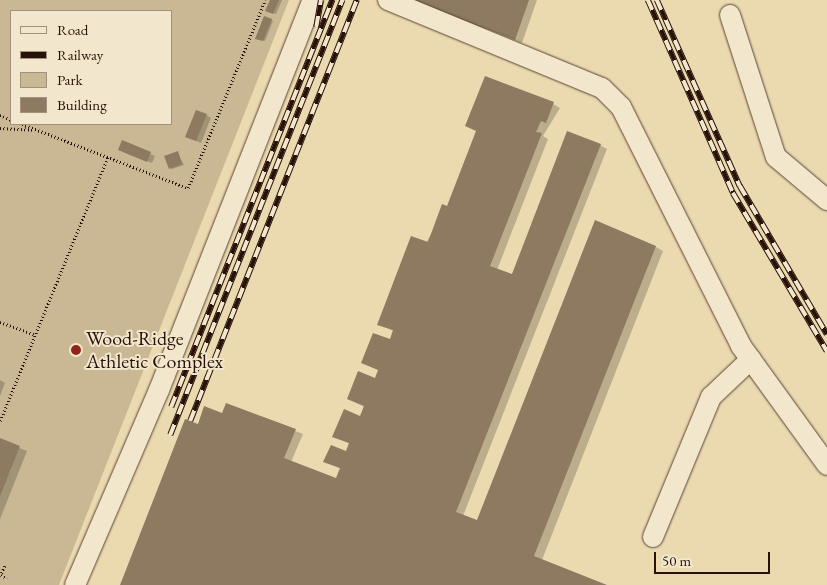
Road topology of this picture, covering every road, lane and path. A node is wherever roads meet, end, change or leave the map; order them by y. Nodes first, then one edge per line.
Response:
1 (265, 0) edge
2 (313, 0) edge
3 (388, 0) edge
4 (730, 15) dead end
5 (25, 125) edge
6 (0, 128) edge
7 (39, 130) junction
8 (108, 157) junction
9 (827, 200) edge
10 (0, 322) edge
11 (35, 335) junction
12 (750, 358) junction
13 (0, 421) edge
14 (827, 465) edge
15 (653, 537) dead end
16 (5, 566) dead end
17 (7, 578) dead end
18 (75, 585) edge

1 - 8 path
2 - 18 lane
3 - 12 lane
4 - 9 lane
5 - 7 path
6 - 7 path
7 - 8 path
8 - 11 path
10 - 11 path
11 - 13 path
12 - 14 lane
12 - 15 lane
16 - 17 path

